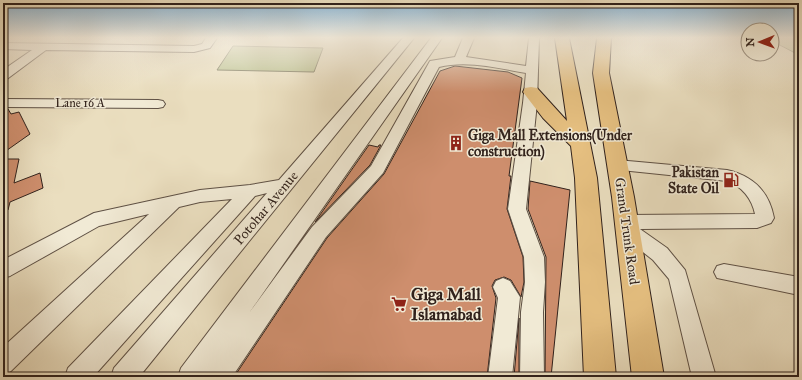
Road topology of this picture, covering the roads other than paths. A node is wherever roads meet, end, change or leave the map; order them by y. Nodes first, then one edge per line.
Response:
1 (31, 56) edge
2 (394, 56) edge
3 (424, 56) edge
4 (461, 56) edge
5 (533, 56) edge
6 (565, 56) edge
7 (603, 56) edge
8 (459, 61) junction
9 (533, 71) junction
10 (3, 76) edge
11 (531, 92) junction
12 (3, 103) edge
13 (158, 104) dead end
14 (580, 144) junction
15 (616, 165) junction
16 (286, 184) junction
17 (250, 190) junction
18 (174, 201) junction
19 (626, 225) junction
20 (3, 270) edge
21 (724, 272) dead end
22 (799, 286) edge
23 (503, 287) dead end
24 (3, 363) edge
25 (77, 377) edge
26 (123, 377) edge
27 (190, 377) edge
28 (218, 377) edge
29 (500, 377) edge
30 (532, 377) edge
31 (600, 377) edge
32 (648, 377) edge
33 (704, 377) edge

1 - 10 street
2 - 16 street, Potohar Avenue
3 - 27 street
4 - 8 street
5 - 9 street
6 - 14 highway
7 - 15 highway, Grand Trunk Road
8 - 9 street
8 - 28 street
9 - 11 street
11 - 14 highway
11 - 30 street
12 - 13 street, Lane 16 A
14 - 31 highway
15 - 19 highway, Grand Trunk Road
15 - 19 street
16 - 17 street
16 - 26 street, Potohar Avenue
17 - 18 street
17 - 25 street
18 - 20 street
18 - 24 street
19 - 32 highway, Grand Trunk Road
19 - 33 street
21 - 22 street
23 - 29 street

